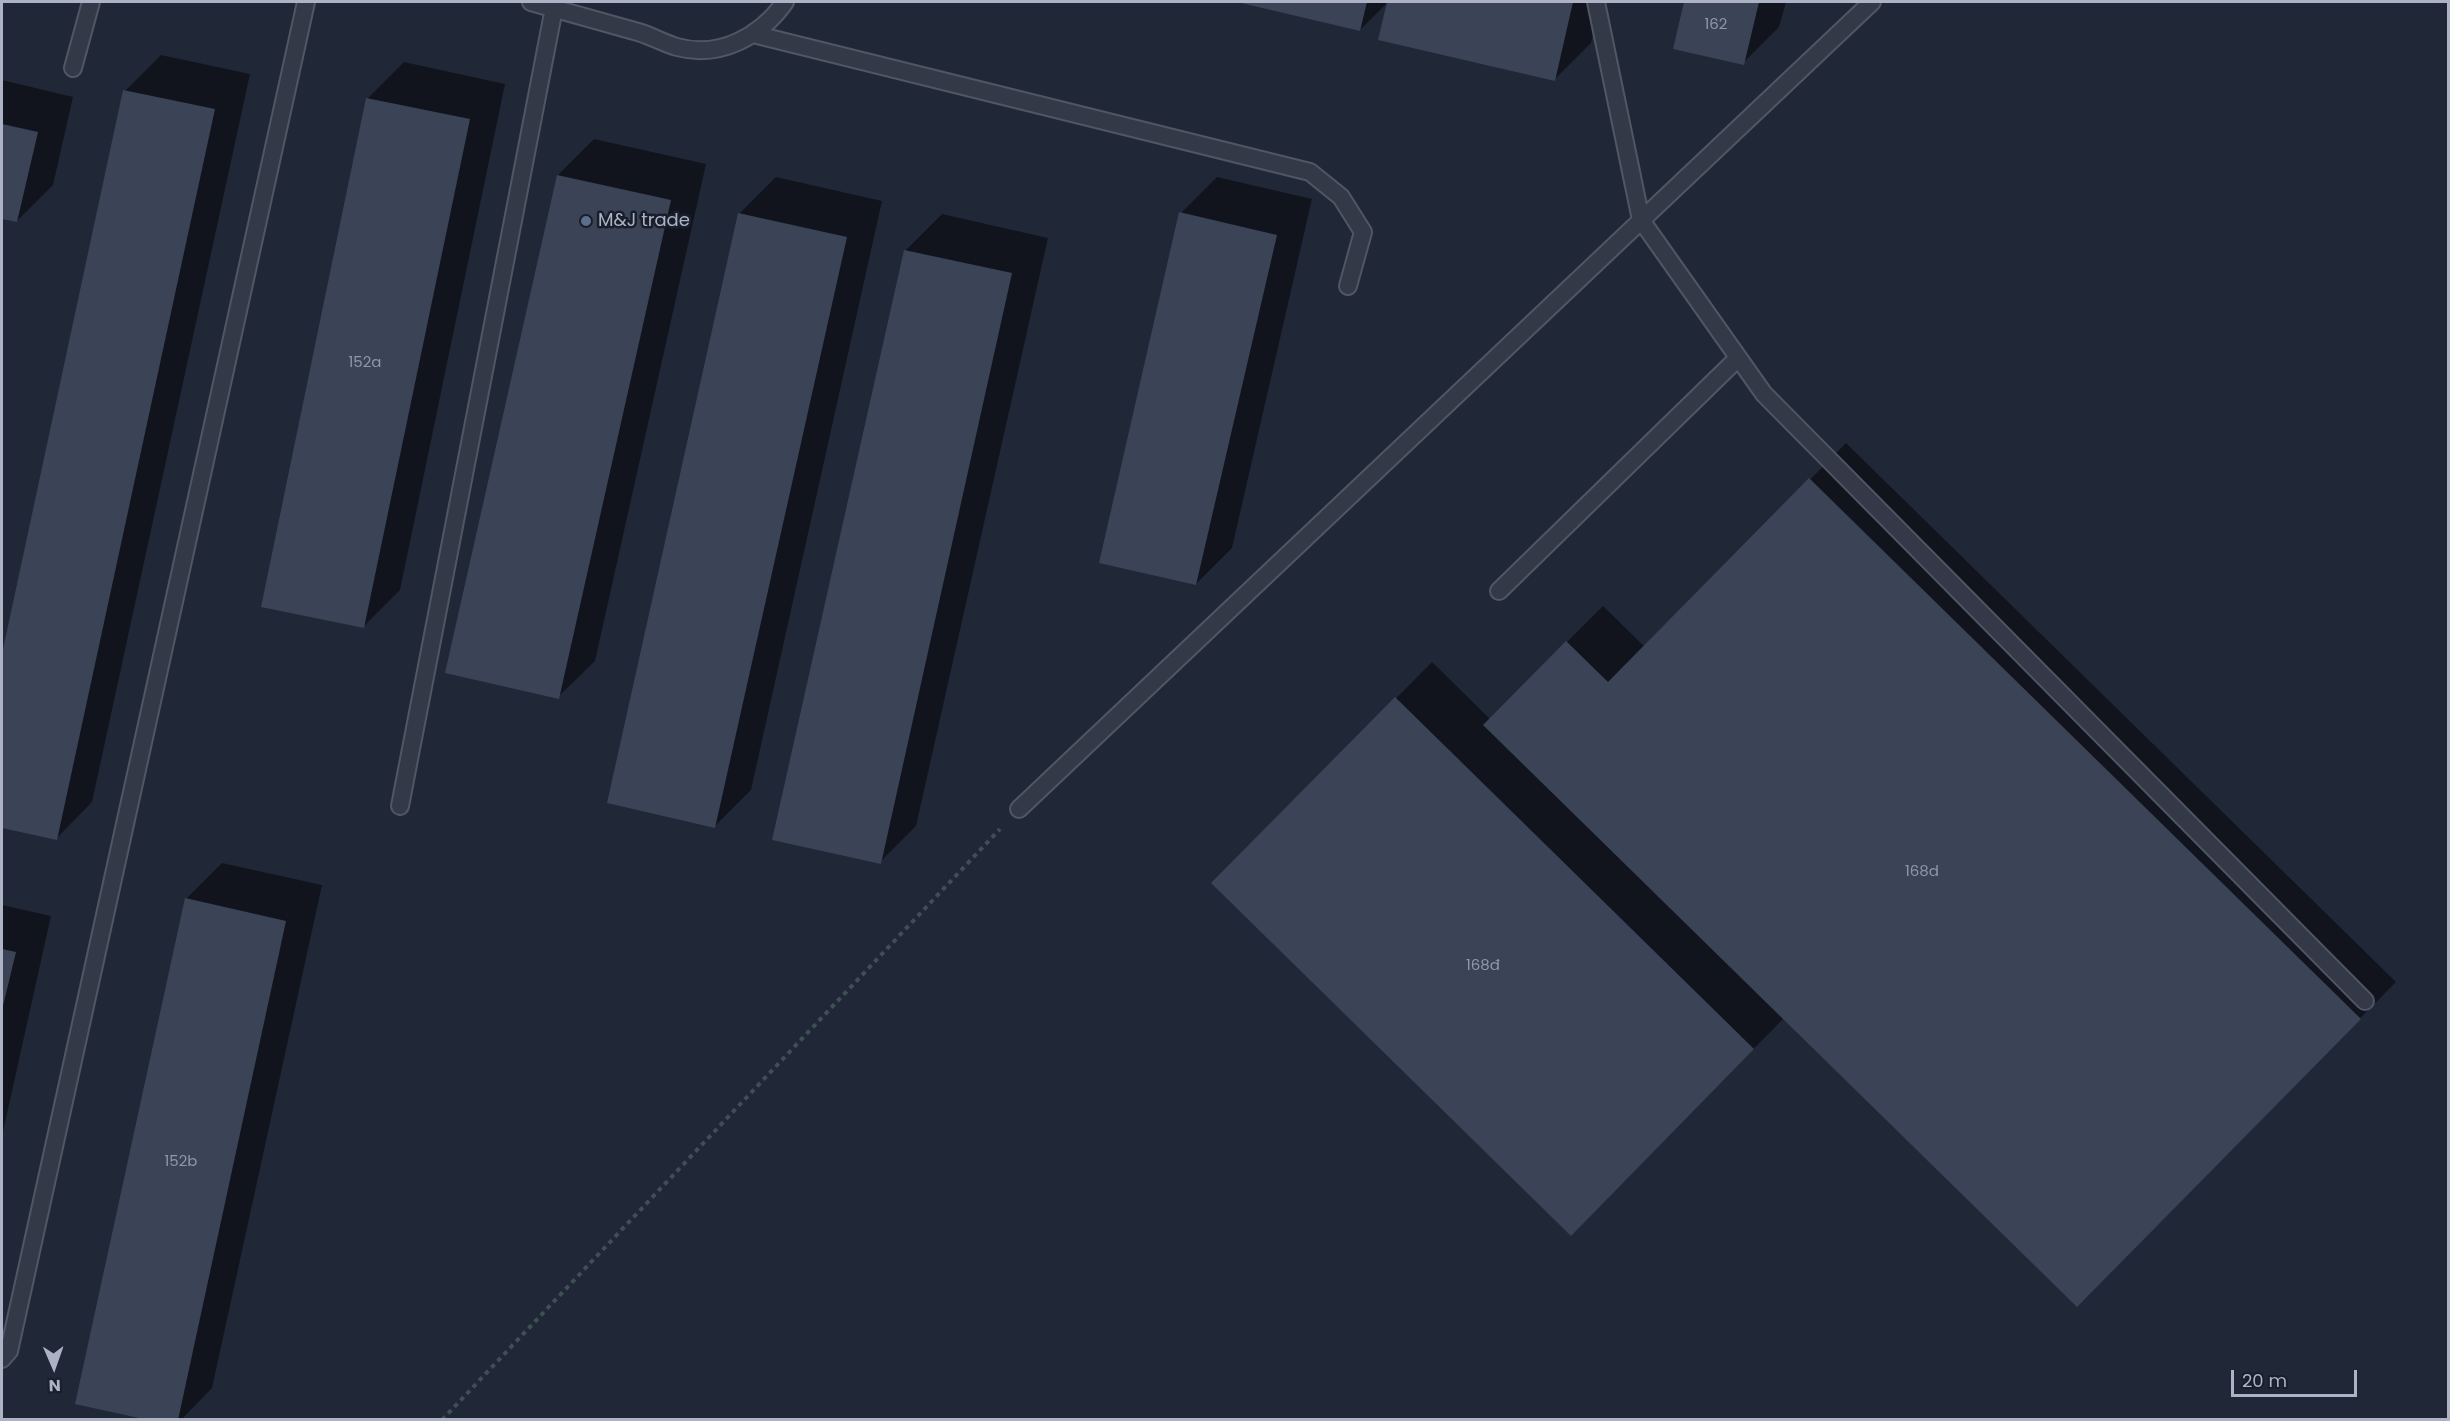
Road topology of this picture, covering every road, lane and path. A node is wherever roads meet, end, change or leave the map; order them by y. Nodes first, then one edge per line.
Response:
1 (92, 2) edge
2 (306, 2) edge
3 (531, 2) edge
4 (785, 2) edge
5 (1596, 2) edge
6 (1872, 2) edge
7 (554, 8) junction
8 (753, 34) junction
9 (73, 68) dead end
10 (1641, 220) junction
11 (1348, 286) dead end
12 (1738, 358) junction
13 (1499, 591) dead end
14 (400, 806) dead end
15 (1019, 809) joint
16 (2365, 1001) dead end
17 (2, 1359) edge
18 (442, 1419) edge

1 - 9 lane
2 - 17 lane
3 - 7 lane
4 - 8 lane
5 - 10 lane
6 - 10 lane
7 - 8 lane
7 - 14 lane
8 - 11 lane
10 - 12 lane
10 - 15 lane
12 - 13 lane
12 - 16 lane
15 - 18 path

